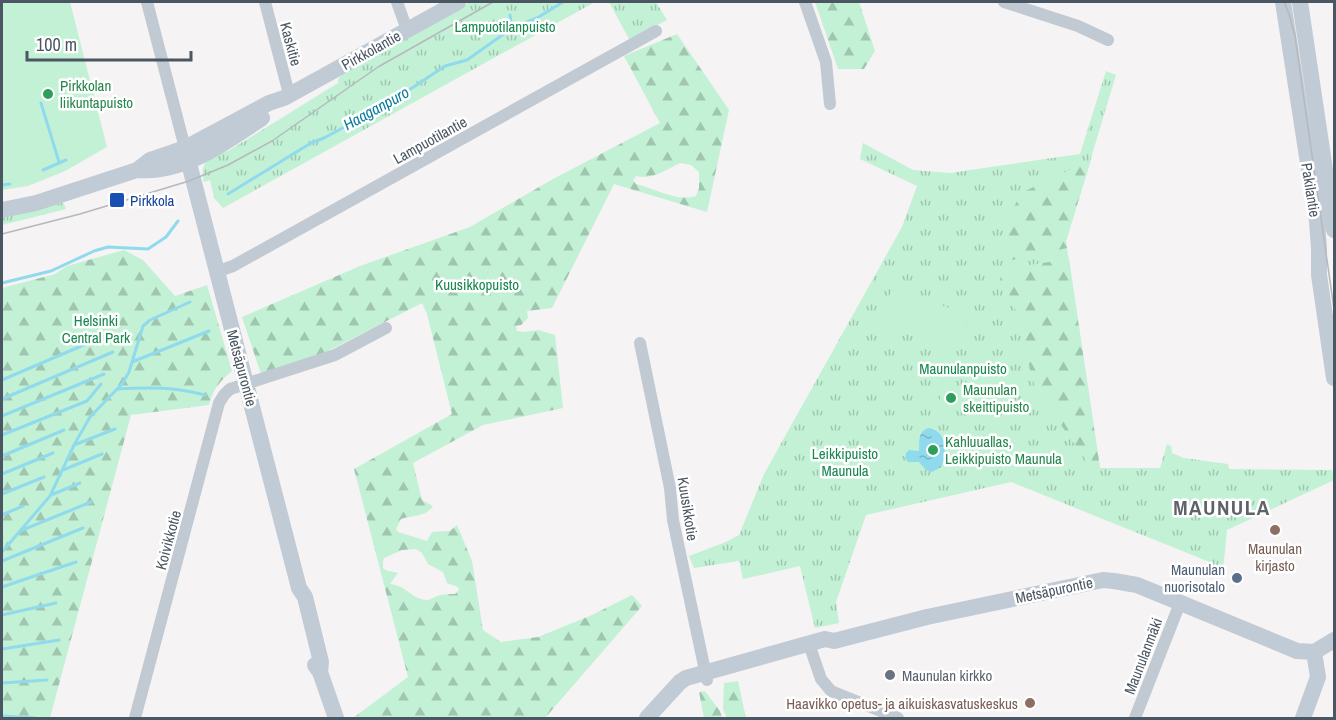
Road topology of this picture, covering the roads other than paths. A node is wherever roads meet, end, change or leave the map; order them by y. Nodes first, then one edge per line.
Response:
1 (147, 2) edge
2 (265, 2) edge
3 (397, 2) edge
4 (458, 2) edge
5 (805, 2) edge
6 (1004, 2) edge
7 (1283, 2) edge
8 (1300, 2) edge
9 (407, 30) junction
10 (656, 31) dead end
11 (1108, 40) dead end
12 (286, 96) junction
13 (830, 104) dead end
14 (187, 155) junction
15 (2, 210) edge
16 (1335, 230) edge
17 (216, 272) junction
18 (386, 328) dead end
19 (640, 343) dead end
20 (1333, 360) edge
21 (1335, 378) edge
22 (246, 383) junction
23 (1180, 603) junction
24 (1335, 640) edge
25 (810, 647) junction
26 (1314, 652) junction
27 (706, 676) junction
28 (135, 718) edge
29 (336, 718) edge
30 (647, 718) edge
31 (898, 718) edge
32 (1135, 718) edge
33 (1303, 718) edge

1 - 14 street
2 - 12 street, Kaskitie
3 - 9 street
4 - 9 street, Pirkkolantie
5 - 13 street
6 - 11 street
7 - 20 street, Pakilantie
8 - 16 street, Pakilantie
9 - 12 street, Pirkkolantie
10 - 17 street, Lampuotilantie
12 - 14 street, Pirkkolantie
14 - 15 street, Pirkkolantie
14 - 17 street, Metsäpurontie
17 - 22 street, Metsäpurontie
18 - 22 street, Koivikkotie
19 - 27 street, Kuusikkotie
20 - 21 street, Pakilantie
22 - 28 street, Koivikkotie
22 - 29 street, Metsäpurontie
23 - 25 street, Metsäpurontie
23 - 26 street, Metsäpurontie
23 - 32 street, Maunulanmäki
24 - 26 street
25 - 27 street, Metsäpurontie
25 - 31 street
26 - 33 street
27 - 30 street, Metsäpurontie

